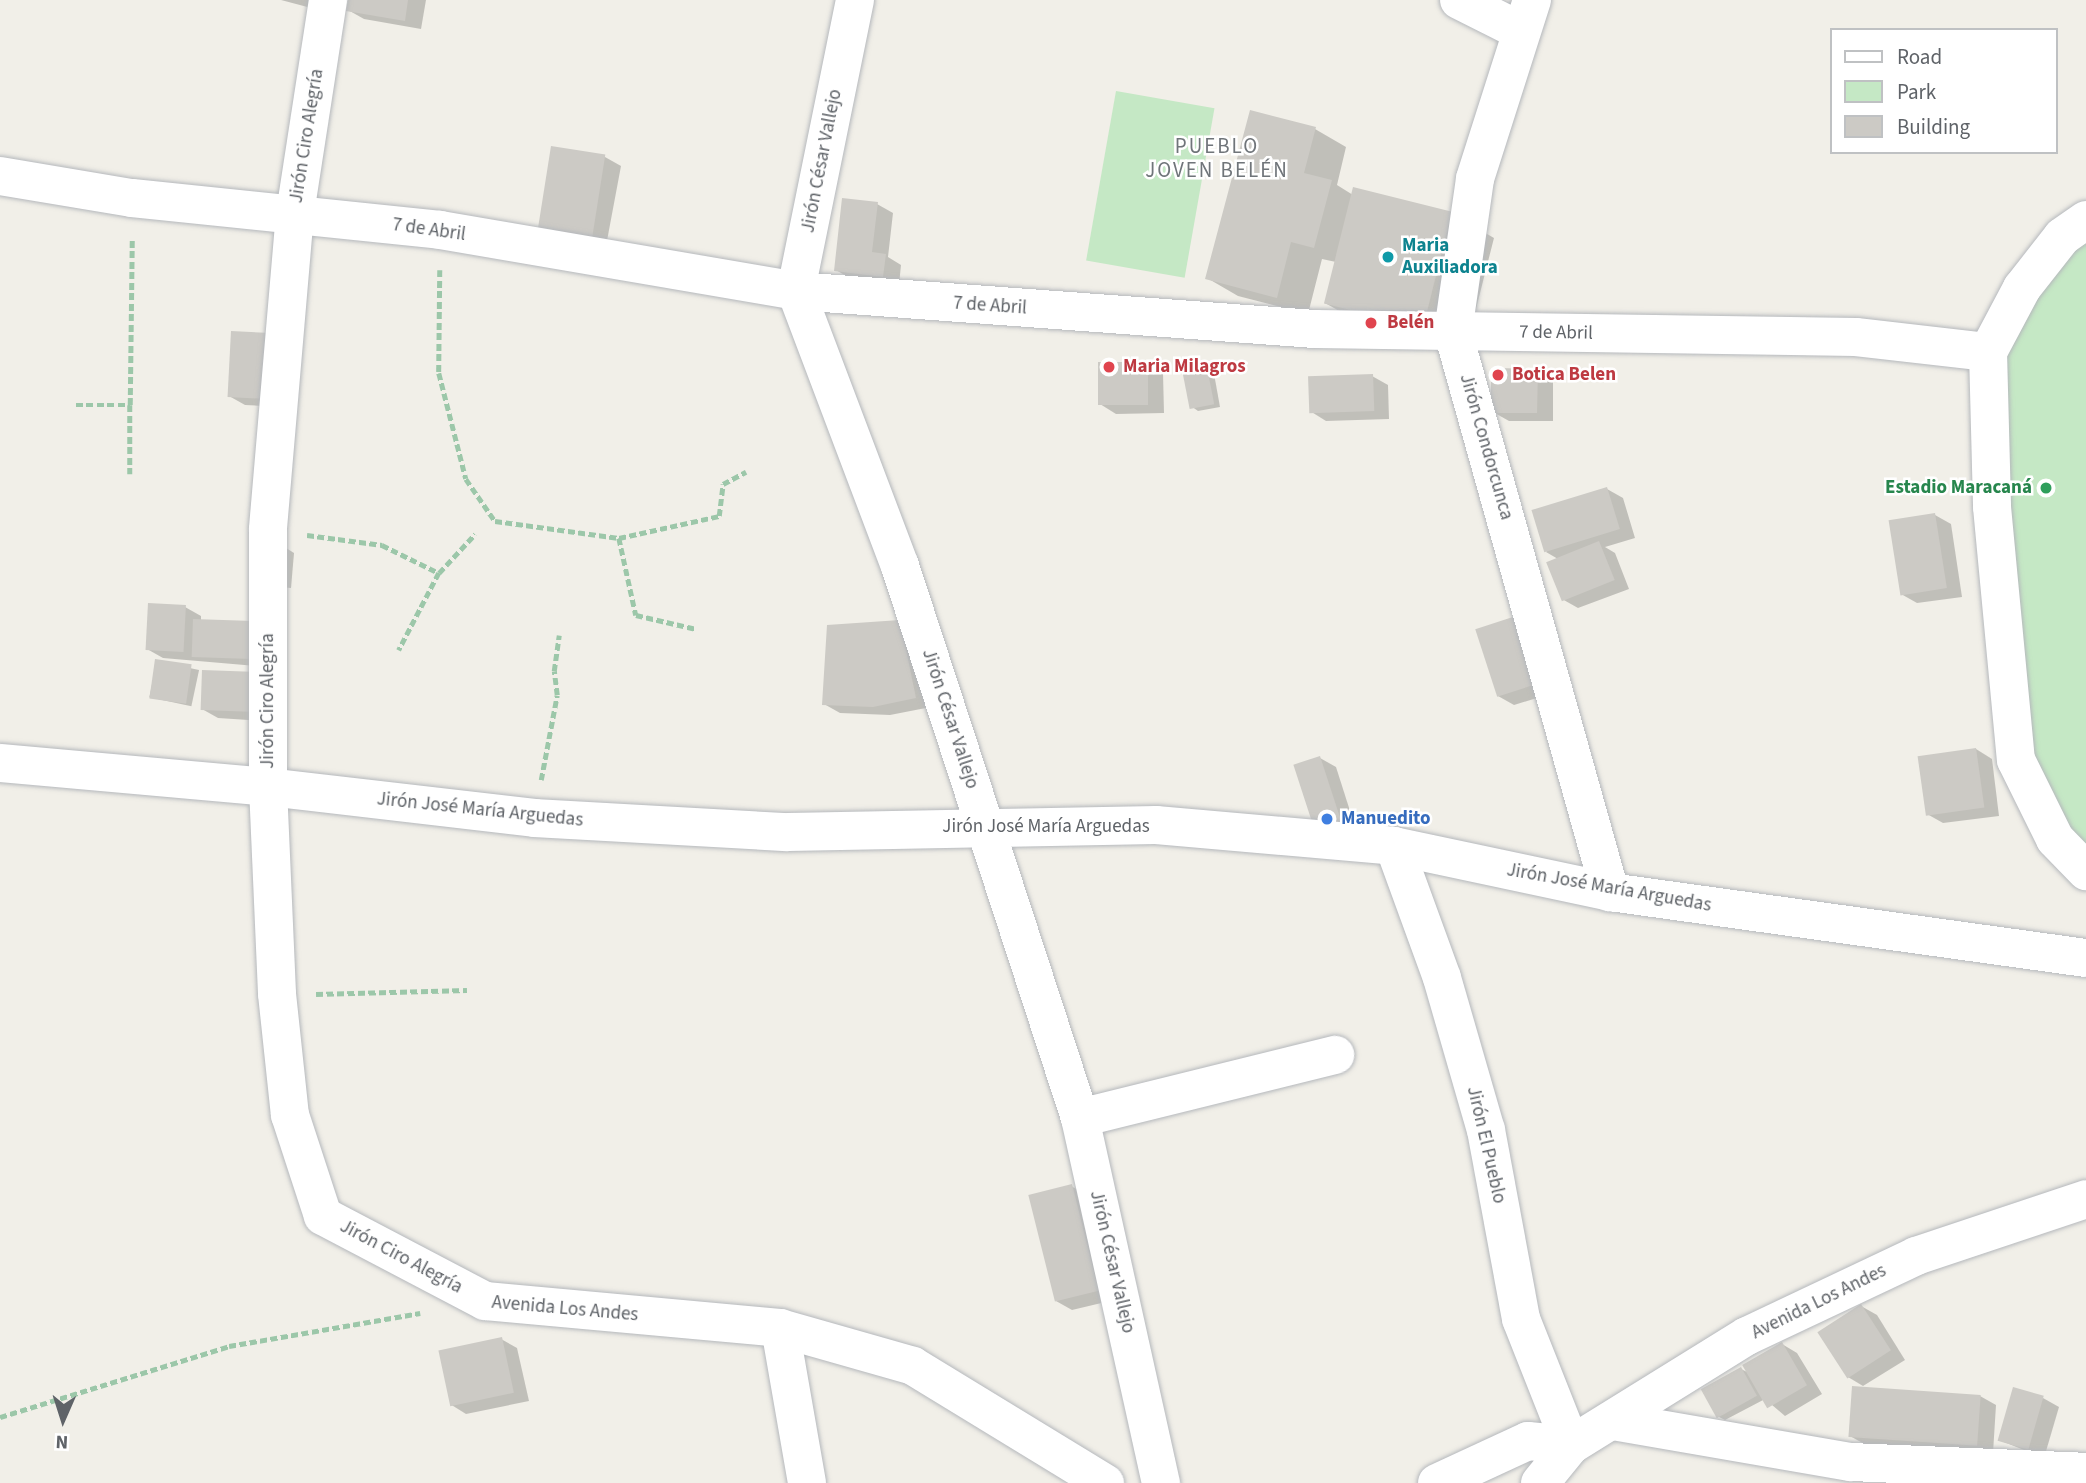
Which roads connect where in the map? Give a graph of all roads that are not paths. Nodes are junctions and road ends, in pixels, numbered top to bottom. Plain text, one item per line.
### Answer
1 (328, 0) edge
2 (855, 0) edge
3 (1459, 0) edge
4 (1527, 15) edge
5 (0, 176) edge
6 (295, 213) junction
7 (2086, 220) edge
8 (796, 291) junction
9 (1453, 332) junction
10 (1988, 352) junction
11 (0, 763) edge
12 (268, 787) junction
13 (986, 826) junction
14 (1394, 846) junction
15 (2086, 871) edge
16 (1610, 892) junction
17 (2086, 958) edge
18 (1335, 1055) dead end
19 (1080, 1118) junction
20 (2086, 1199) edge
21 (485, 1301) joint
22 (780, 1328) junction
23 (1613, 1422) junction
24 (1571, 1445) junction
25 (2086, 1472) edge
26 (1851, 1473) edge
27 (807, 1483) edge
28 (1105, 1483) edge
29 (1161, 1483) edge
30 (1437, 1483) edge
31 (1540, 1483) edge

1 - 6 street, Jirón Ciro Alegría
2 - 8 street, Jirón César Vallejo
3 - 4 street
4 - 9 street, Jirón Condorcunca
5 - 6 street, 7 de Abril
6 - 8 street, 7 de Abril
6 - 12 street, Jirón Ciro Alegría
7 - 10 street
8 - 9 street, 7 de Abril
8 - 13 street, Jirón César Vallejo
9 - 10 street, 7 de Abril
9 - 16 street, Jirón Condorcunca
10 - 15 street
11 - 12 street, Jirón José María Arguedas
12 - 13 street, Jirón José María Arguedas
12 - 21 street, Jirón Ciro Alegría
13 - 14 street, Jirón José María Arguedas
13 - 19 street, Jirón César Vallejo
14 - 16 street, Jirón José María Arguedas
14 - 24 street, Jirón El Pueblo
16 - 17 street, Jirón José María Arguedas
18 - 19 street
19 - 29 street, Jirón César Vallejo
20 - 23 street, Avenida Los Andes
21 - 22 street, Avenida Los Andes
22 - 27 street
22 - 28 street, Avenida Los Andes
23 - 24 street, Avenida Los Andes
23 - 26 street
24 - 30 street
24 - 31 street, Avenida Los Andes
25 - 26 street

